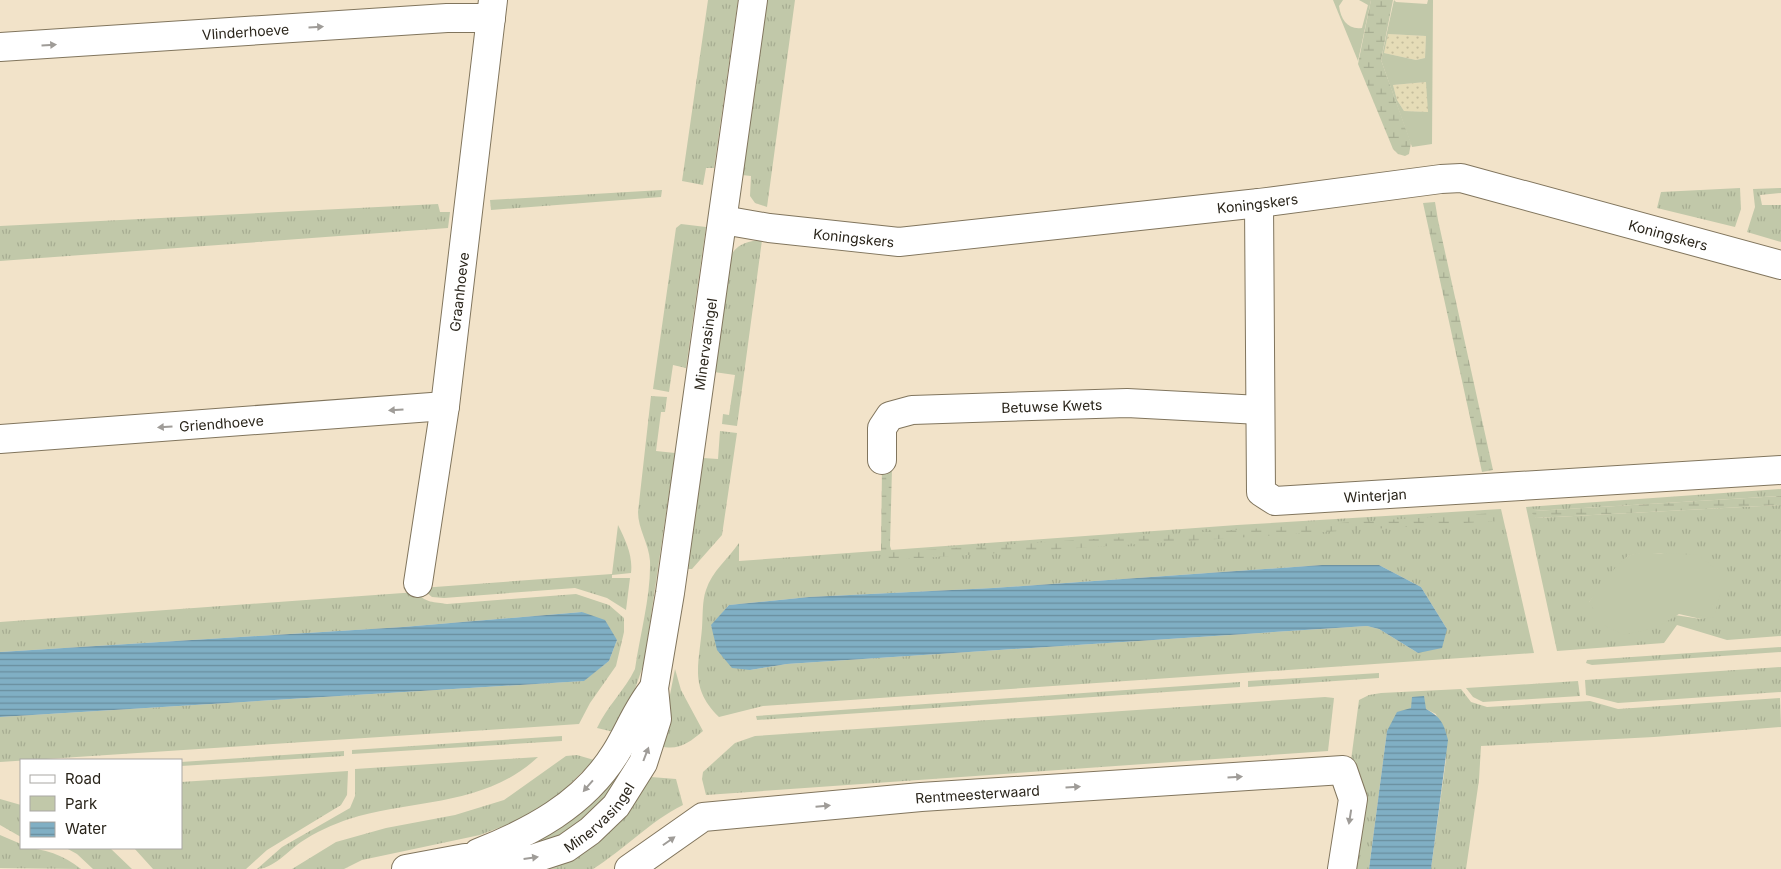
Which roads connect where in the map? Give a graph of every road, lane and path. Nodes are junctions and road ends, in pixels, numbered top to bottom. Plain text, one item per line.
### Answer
1 (753, 0) edge
2 (492, 9) edge
3 (0, 47) edge
4 (1259, 203) junction
5 (723, 220) junction
6 (1781, 265) edge
7 (445, 406) junction
8 (1260, 410) junction
9 (0, 439) edge
10 (882, 460) dead end
11 (1781, 470) edge
12 (418, 583) dead end
13 (406, 869) edge
14 (629, 869) edge
15 (1342, 869) edge

1 - 5 street, Minervasingel
3 -> 2 street, Vlinderhoeve
2 - 7 street, Graanhoeve
4 - 5 street, Koningskers
4 - 6 street, Koningskers
4 - 8 street, Winterjan
5 - 13 street, Minervasingel
7 -> 9 street, Griendhoeve
7 - 12 street, Graanhoeve
8 - 10 street, Betuwse Kwets
8 - 11 street, Winterjan
14 -> 15 street, Rentmeesterwaard

